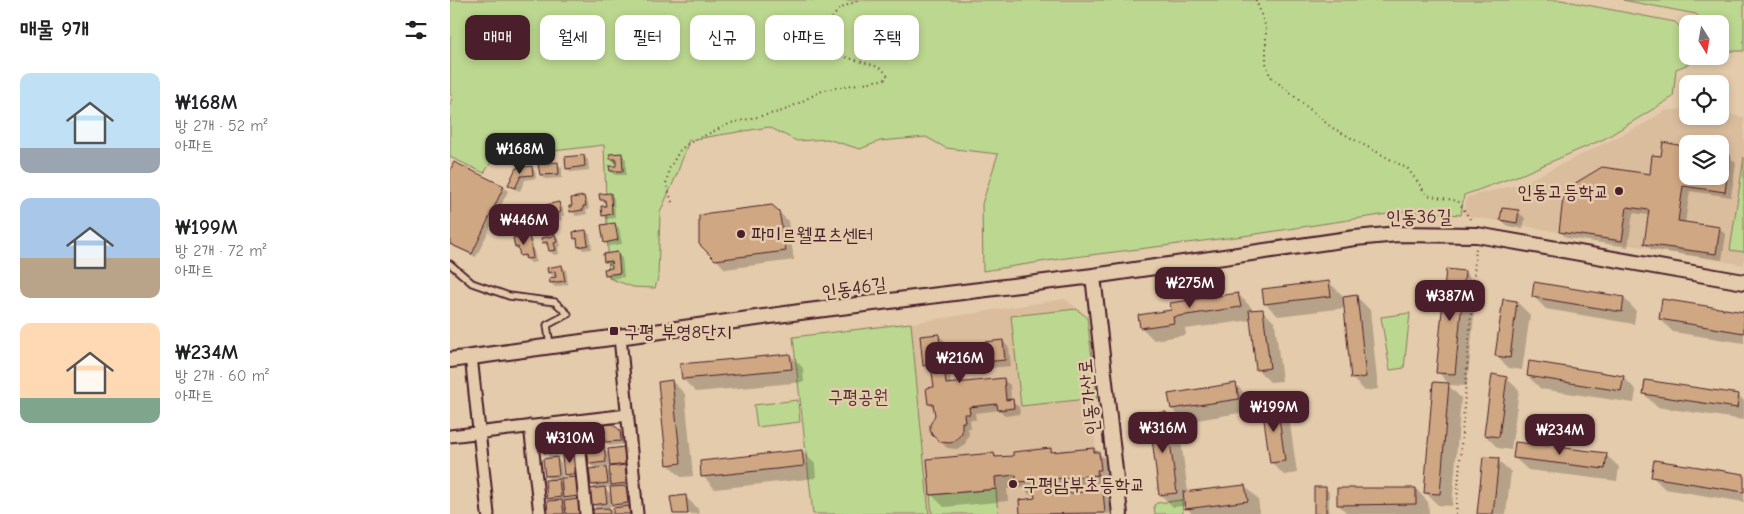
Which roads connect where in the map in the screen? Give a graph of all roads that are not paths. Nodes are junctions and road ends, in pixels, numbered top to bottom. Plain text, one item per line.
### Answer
1 (450, 264) edge
2 (1093, 276) junction
3 (1744, 282) edge
4 (620, 337) junction
5 (550, 346) junction
6 (471, 356) junction
7 (450, 360) edge
8 (628, 415) junction
9 (577, 421) junction
10 (530, 426) junction
11 (479, 432) junction
12 (450, 436) edge
13 (488, 514) edge
14 (540, 514) edge
15 (586, 514) edge
16 (638, 514) edge
17 (1120, 514) edge

1 - 5 lane
2 - 3 street, 인동36길
2 - 4 street, 인동46길
2 - 17 street, 인동가산로
4 - 5 street, 인동46길
4 - 8 street
5 - 6 street, 인동46길
6 - 7 street, 인동46길
6 - 11 street
8 - 9 street
8 - 16 street
9 - 10 street
9 - 15 street
10 - 11 street
10 - 14 street
11 - 12 street
11 - 13 street

